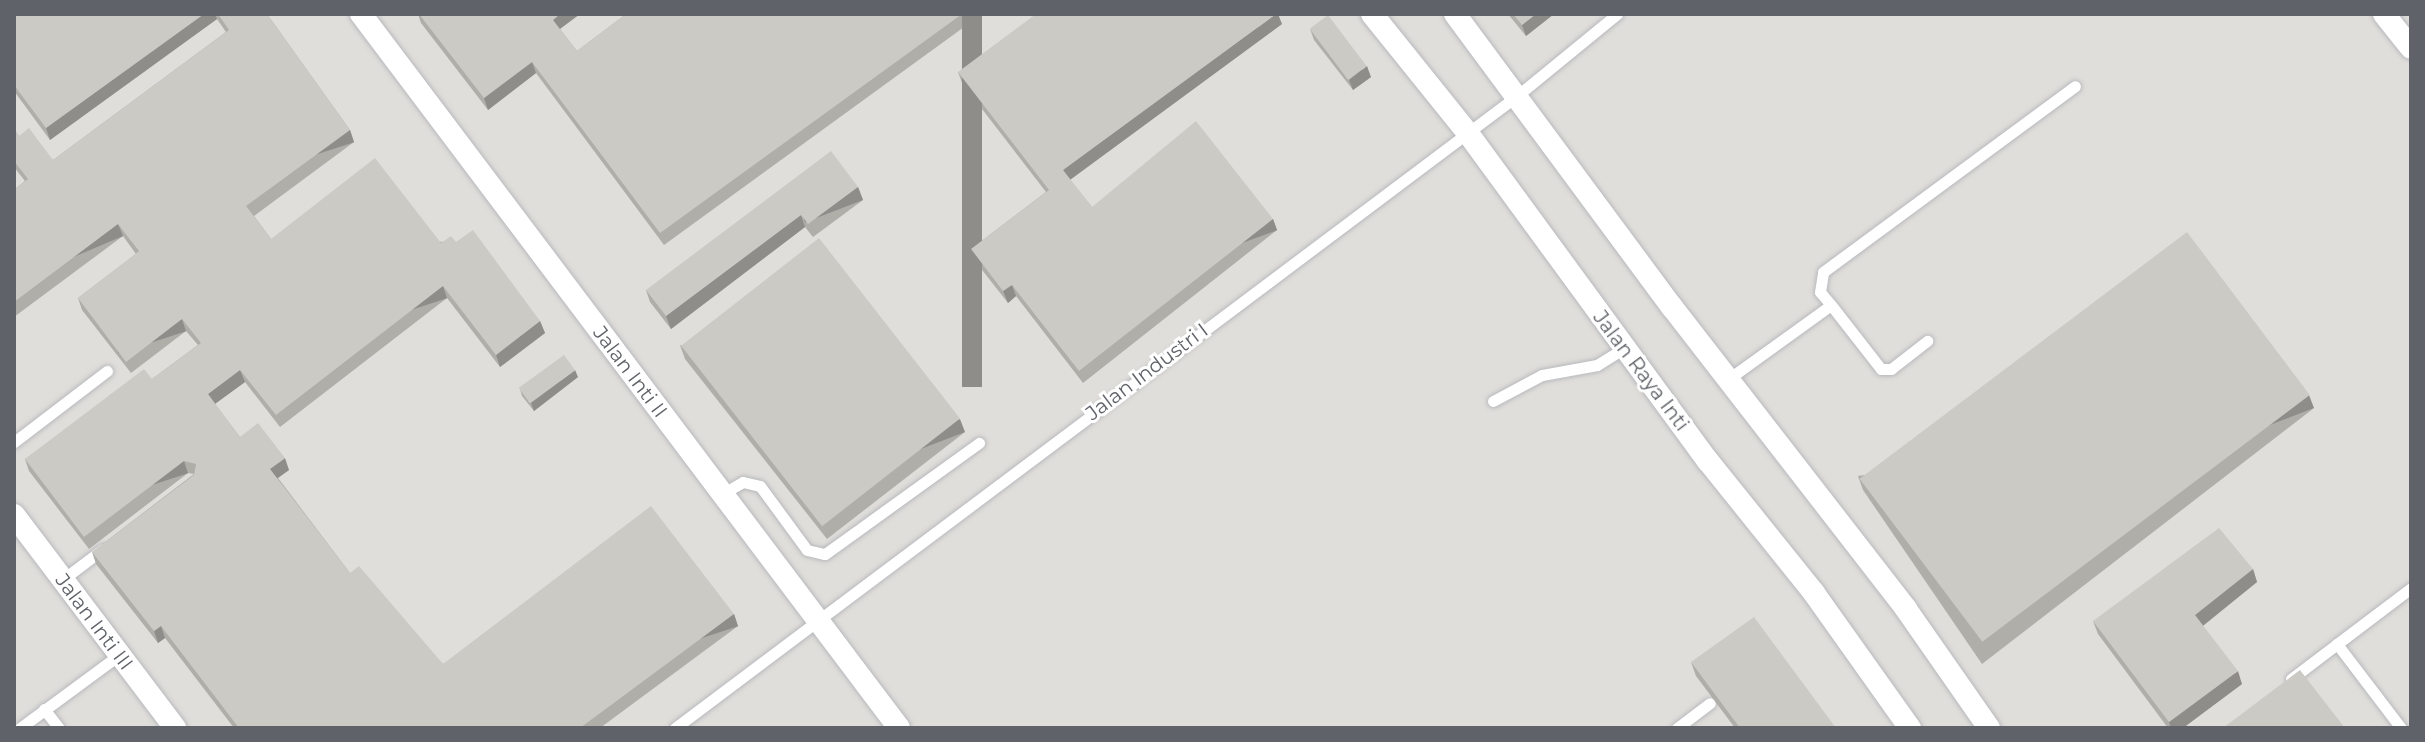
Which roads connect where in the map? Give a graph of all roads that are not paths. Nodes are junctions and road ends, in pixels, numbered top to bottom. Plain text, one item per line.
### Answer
1 (361, 14) edge
2 (1372, 14) edge
3 (1455, 14) edge
4 (1617, 14) edge
5 (2384, 14) edge
6 (2411, 48) edge
7 (2075, 86) dead end
8 (1518, 95) junction
9 (1467, 132) junction
10 (1831, 305) junction
11 (1927, 341) dead end
12 (1624, 348) junction
13 (107, 371) dead end
14 (1727, 380) junction
15 (1493, 401) dead end
16 (14, 442) edge
17 (979, 443) dead end
18 (722, 494) junction
19 (14, 515) edge
20 (110, 544) edge
21 (62, 580) junction
22 (2411, 588) edge
23 (817, 618) junction
24 (2337, 644) junction
25 (119, 655) junction
26 (2277, 690) edge
27 (1710, 703) edge
28 (44, 709) junction
29 (20, 728) edge
30 (59, 728) edge
31 (175, 728) edge
32 (675, 728) edge
33 (899, 728) edge
34 (1677, 728) edge
35 (1910, 728) edge
36 (1989, 728) edge
37 (2401, 728) edge

1 - 18 street, Jalan Inti II
2 - 9 street, Jalan Raya Inti
3 - 8 street
4 - 8 lane, Jalan Industri I
5 - 6 street
7 - 10 lane
8 - 9 lane, Jalan Industri I
8 - 14 street
9 - 12 street, Jalan Raya Inti
9 - 23 lane, Jalan Industri I
10 - 11 lane
10 - 14 lane
12 - 15 lane
12 - 35 street, Jalan Raya Inti
13 - 16 lane
14 - 36 street
17 - 18 lane
18 - 23 street, Jalan Inti II
19 - 21 street, Jalan Inti III
20 - 21 lane
21 - 25 street, Jalan Inti III
22 - 24 lane
23 - 32 lane, Jalan Industri I
23 - 33 street, Jalan Inti II
24 - 26 lane
24 - 37 lane
25 - 28 lane
25 - 31 street, Jalan Inti III
27 - 34 lane
28 - 29 lane
28 - 30 lane

